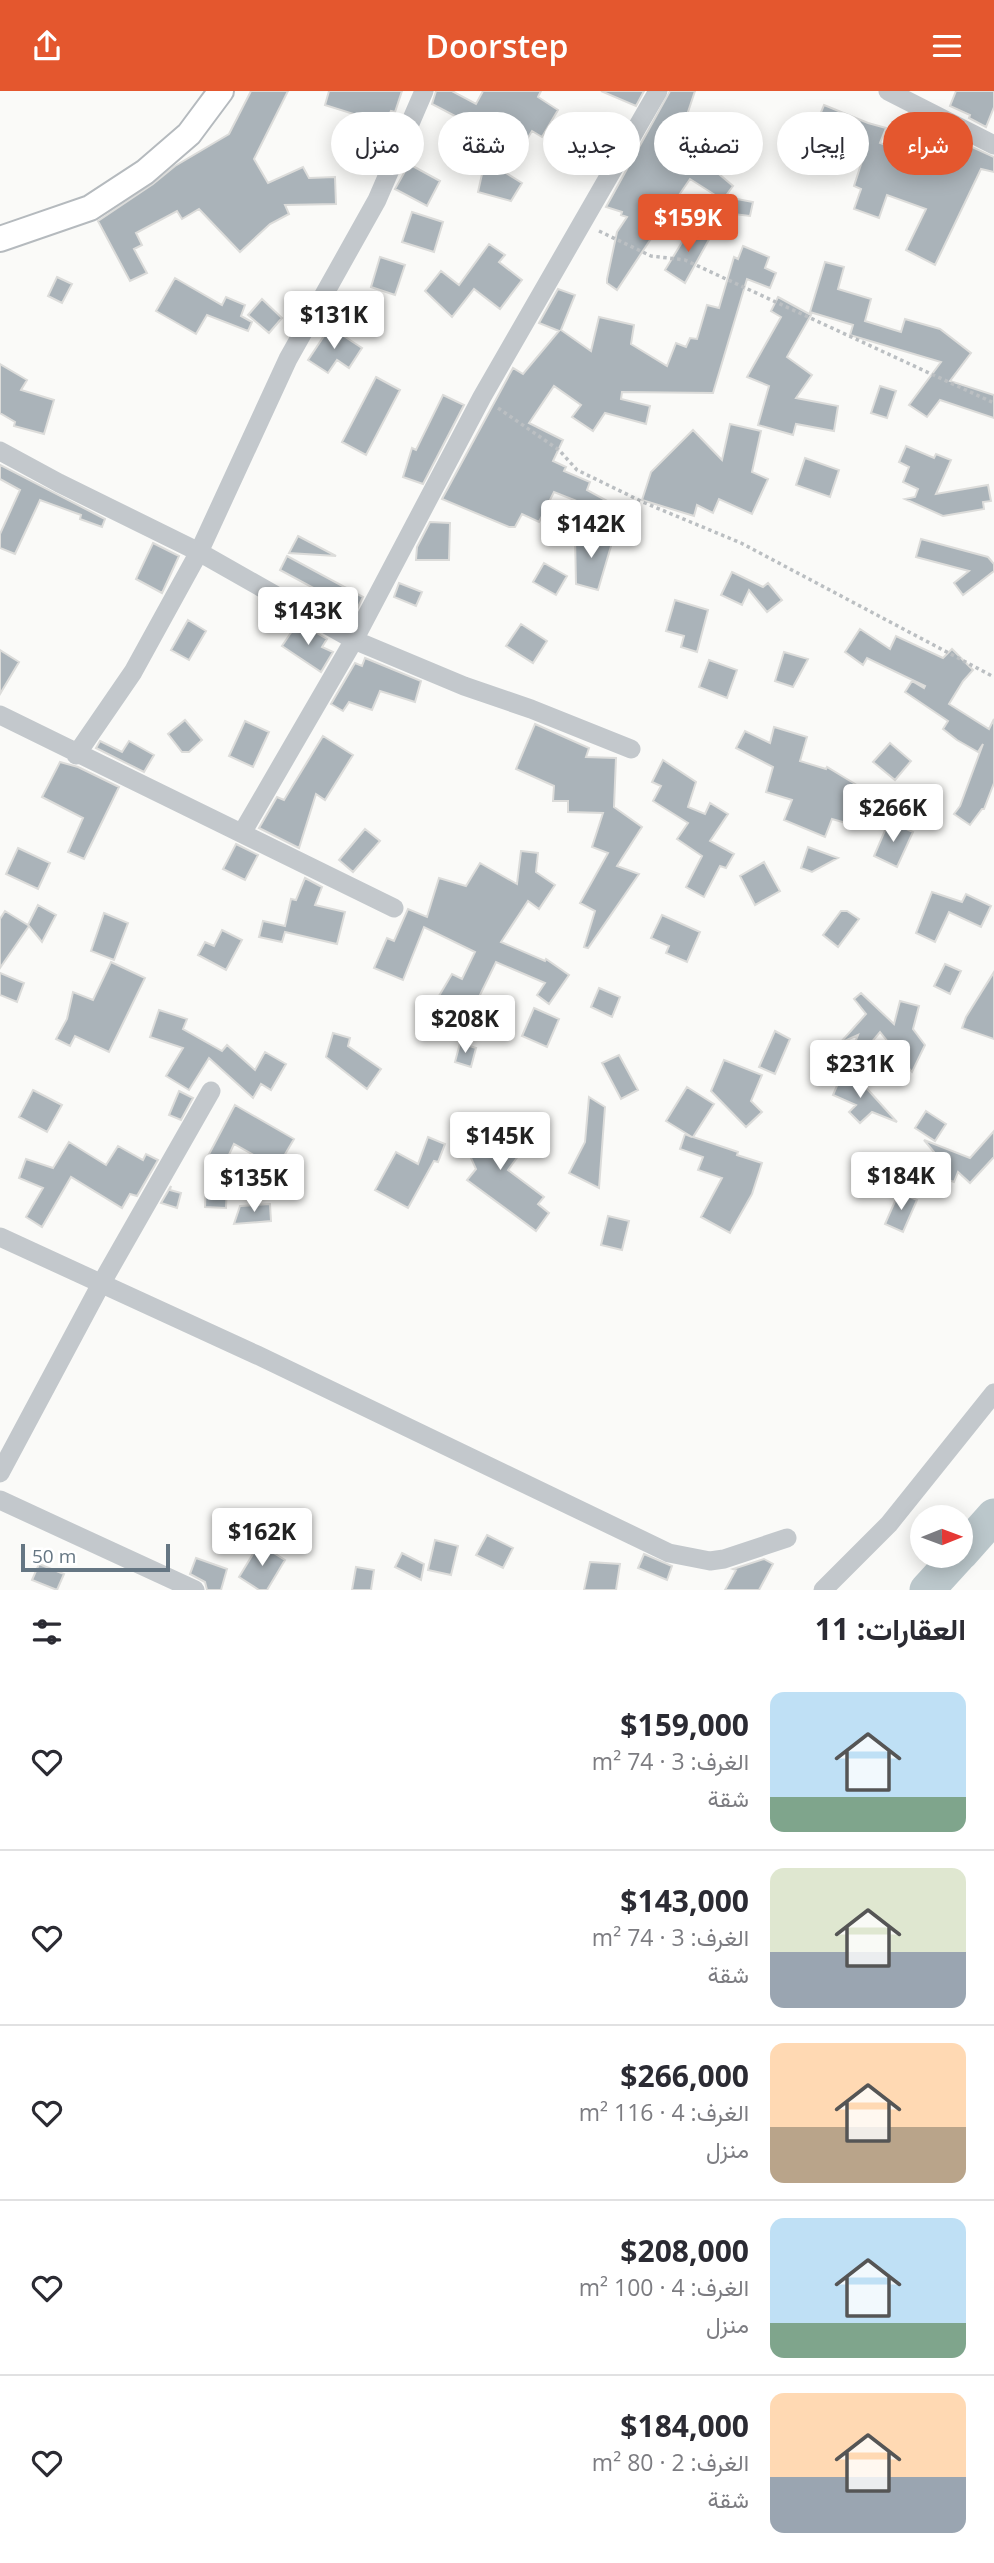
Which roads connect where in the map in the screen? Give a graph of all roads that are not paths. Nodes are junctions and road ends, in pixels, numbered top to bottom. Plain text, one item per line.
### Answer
1 (221, 91) edge
2 (424, 91) edge
3 (658, 91) edge
4 (888, 91) edge
5 (994, 145) edge
6 (0, 239) edge
7 (0, 451) edge
8 (199, 552) junction
9 (354, 640) junction
10 (0, 715) edge
11 (631, 749) dead end
12 (76, 755) junction
13 (242, 833) junction
14 (394, 908) dead end
15 (211, 1091) dead end
16 (0, 1237) edge
17 (101, 1284) junction
18 (994, 1393) edge
19 (0, 1473) edge
20 (0, 1500) edge
21 (787, 1538) dead end
22 (195, 1590) edge
23 (823, 1590) edge

1 - 6 main road
2 - 8 street
3 - 9 street
4 - 5 street
7 - 8 street
8 - 9 street
8 - 12 street
9 - 11 street
9 - 13 street
10 - 12 street
12 - 13 street
13 - 14 street
15 - 17 street
16 - 17 street
17 - 19 street
17 - 21 street
18 - 23 street
20 - 22 street

